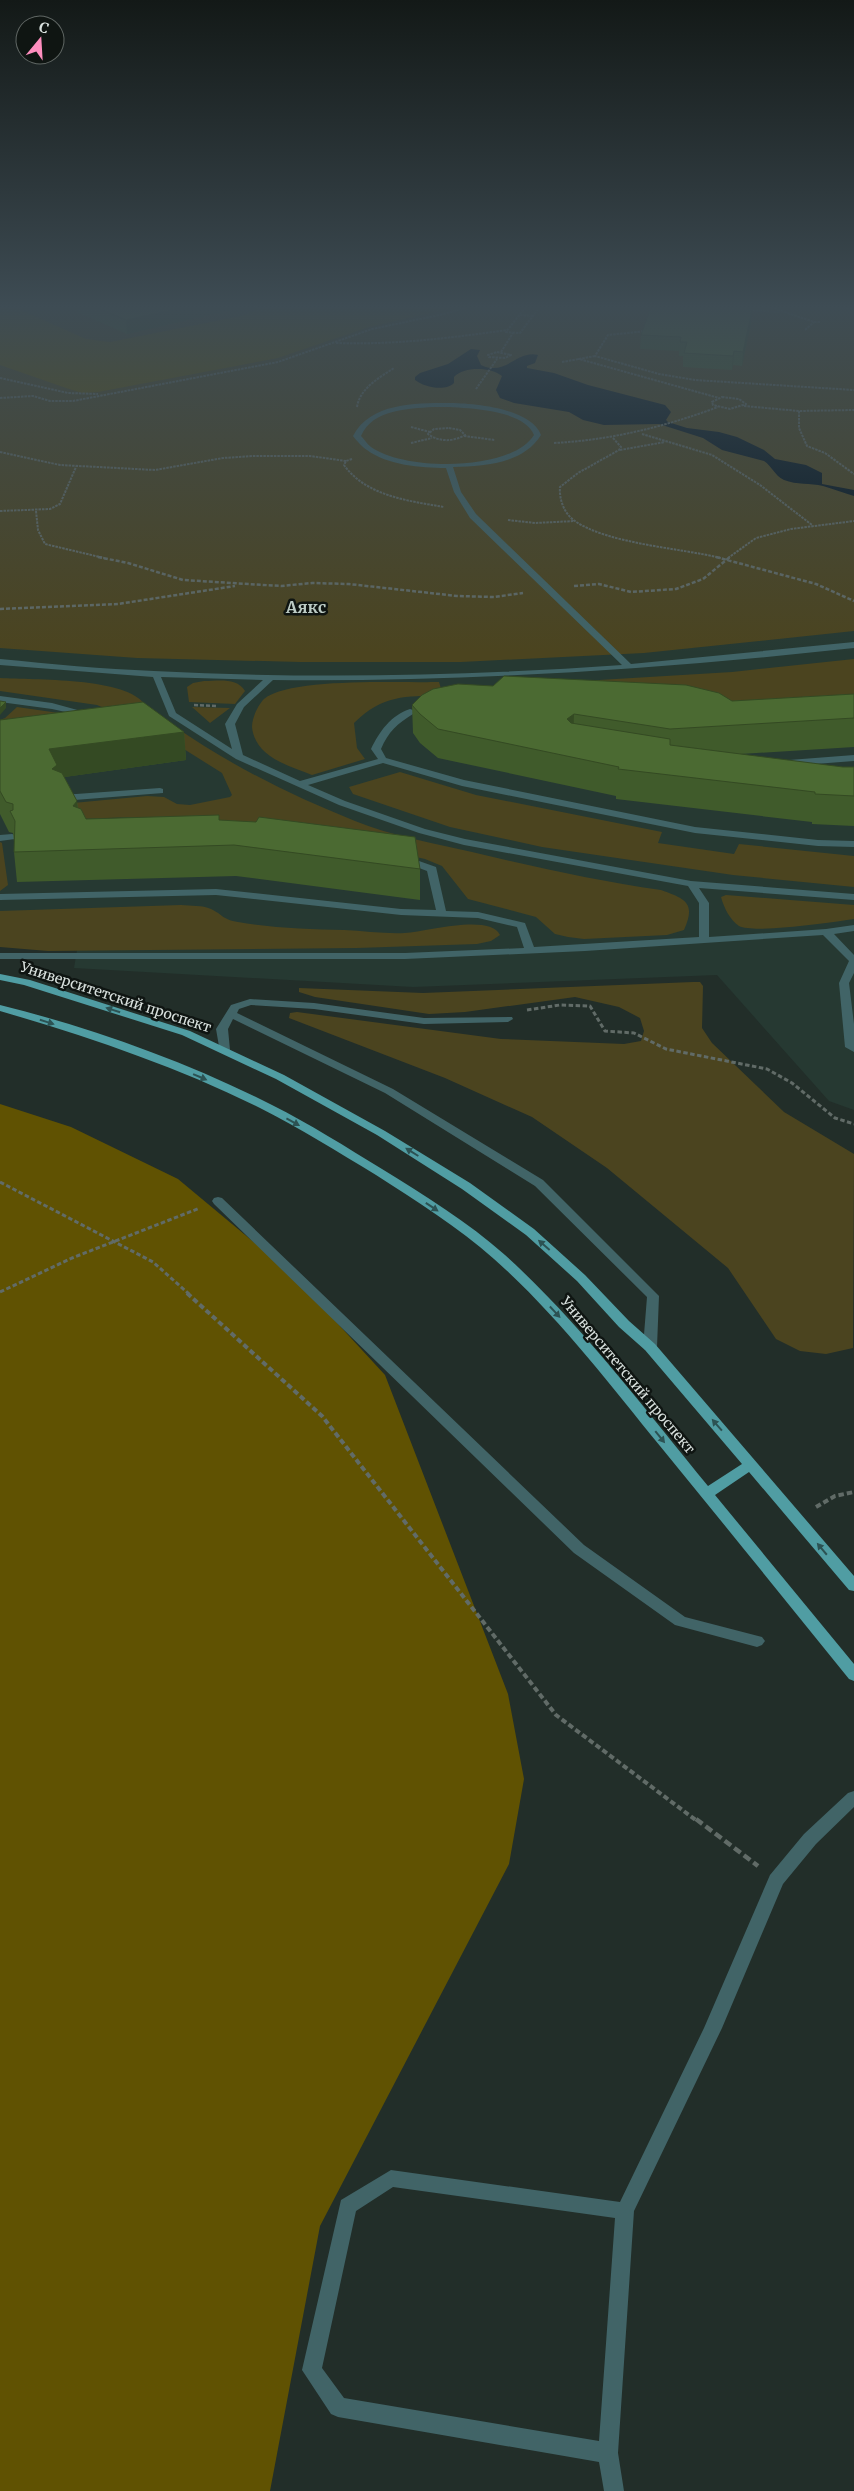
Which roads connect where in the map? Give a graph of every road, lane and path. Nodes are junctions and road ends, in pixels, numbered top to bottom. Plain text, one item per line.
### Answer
1 (370, 420) edge
2 (523, 420) edge
3 (685, 420) edge
4 (799, 420) edge
5 (437, 428) joint
6 (641, 433) junction
7 (613, 438) junction
8 (667, 442) junction
9 (532, 444) junction
10 (619, 450) junction
11 (1, 452) edge
12 (374, 452) junction
13 (346, 461) junction
14 (449, 465) junction
15 (76, 467) junction
16 (854, 474) edge
17 (0, 511) edge
18 (36, 511) junction
19 (470, 513) junction
20 (575, 520) junction
21 (854, 521) edge
22 (812, 525) junction
23 (725, 560) junction
24 (240, 584) junction
25 (549, 590) junction
26 (854, 601) edge
27 (0, 609) edge
28 (854, 645) edge
29 (0, 662) edge
30 (629, 667) junction
31 (156, 674) junction
32 (271, 677) junction
33 (0, 698) edge
34 (166, 704) junction
35 (240, 706) junction
36 (410, 712) dead end
37 (94, 716) edge
38 (240, 757) junction
39 (854, 758) edge
40 (383, 760) junction
41 (774, 765) edge
42 (300, 784) junction
43 (160, 791) dead end
44 (62, 798) edge
45 (12, 837) edge
46 (0, 838) edge
47 (854, 844) edge
48 (392, 856) edge
49 (691, 884) junction
50 (0, 897) edge
51 (854, 897) edge
52 (442, 914) junction
53 (854, 928) edge
54 (826, 932) junction
55 (704, 940) junction
56 (530, 950) junction
57 (0, 956) edge
58 (854, 961) edge
59 (0, 977) edge
60 (0, 1008) edge
61 (231, 1014) junction
62 (508, 1019) joint
63 (854, 1049) edge
64 (224, 1050) junction
65 (854, 1124) edge
66 (0, 1182) edge
67 (218, 1201) joint
68 (116, 1242) junction
69 (0, 1292) edge
70 (650, 1348) junction
71 (751, 1464) junction
72 (854, 1492) edge
73 (706, 1494) junction
74 (796, 1518) junction
75 (854, 1586) edge
76 (758, 1641) dead end
77 (854, 1675) edge
78 (854, 1797) edge
79 (776, 1880) junction
80 (625, 2211) junction
81 (608, 2453) junction
82 (614, 2491) edge

1 - 12 street
2 - 9 street
3 - 6 path
4 - 16 path
5 - 5 path
6 - 7 path
6 - 8 path
7 - 9 path
7 - 10 path
8 - 10 path
8 - 22 path
9 - 14 street
10 - 20 path
11 - 15 path
12 - 13 path
12 - 14 street
13 - 15 path
13 - 19 path
14 - 19 street
15 - 18 path
17 - 18 path
18 - 24 path
19 - 20 path
19 - 25 street
20 - 23 path
21 - 22 path
22 - 23 path
23 - 25 path
23 - 26 path
24 - 25 path
24 - 27 path
25 - 30 street
28 - 30 street
29 - 31 street
30 - 32 street
31 - 32 street
31 - 34 street
32 - 35 street
33 - 37 street
34 - 35 path
34 - 38 street
35 - 38 street
36 - 40 street
38 - 42 street
39 - 41 street
40 - 42 street
40 - 47 street
42 - 49 street
43 - 44 street
45 - 46 street
48 - 52 street
49 - 51 street
49 - 55 street
50 - 52 street
52 - 56 street
53 - 54 street
54 - 55 street
54 - 58 street
55 - 56 street
56 - 57 street
58 - 63 street
64 -> 59 main road, Университетский проспект
60 -> 73 main road, Университетский проспект
61 - 62 street
61 - 64 street
61 - 70 street
62 - 65 path
70 -> 64 main road, Университетский проспект
66 - 68 path
67 - 68 path
67 - 76 street
68 - 69 path
68 - 79 path
71 -> 70 main road, Университетский проспект
71 - 73 main road
71 - 74 main road, Университетский проспект
72 - 74 path
73 - 77 main road, Университетский проспект
75 -> 74 main road, Университетский проспект
78 - 79 street
79 - 80 street
80 - 81 street
80 - 81 street
81 - 82 street

